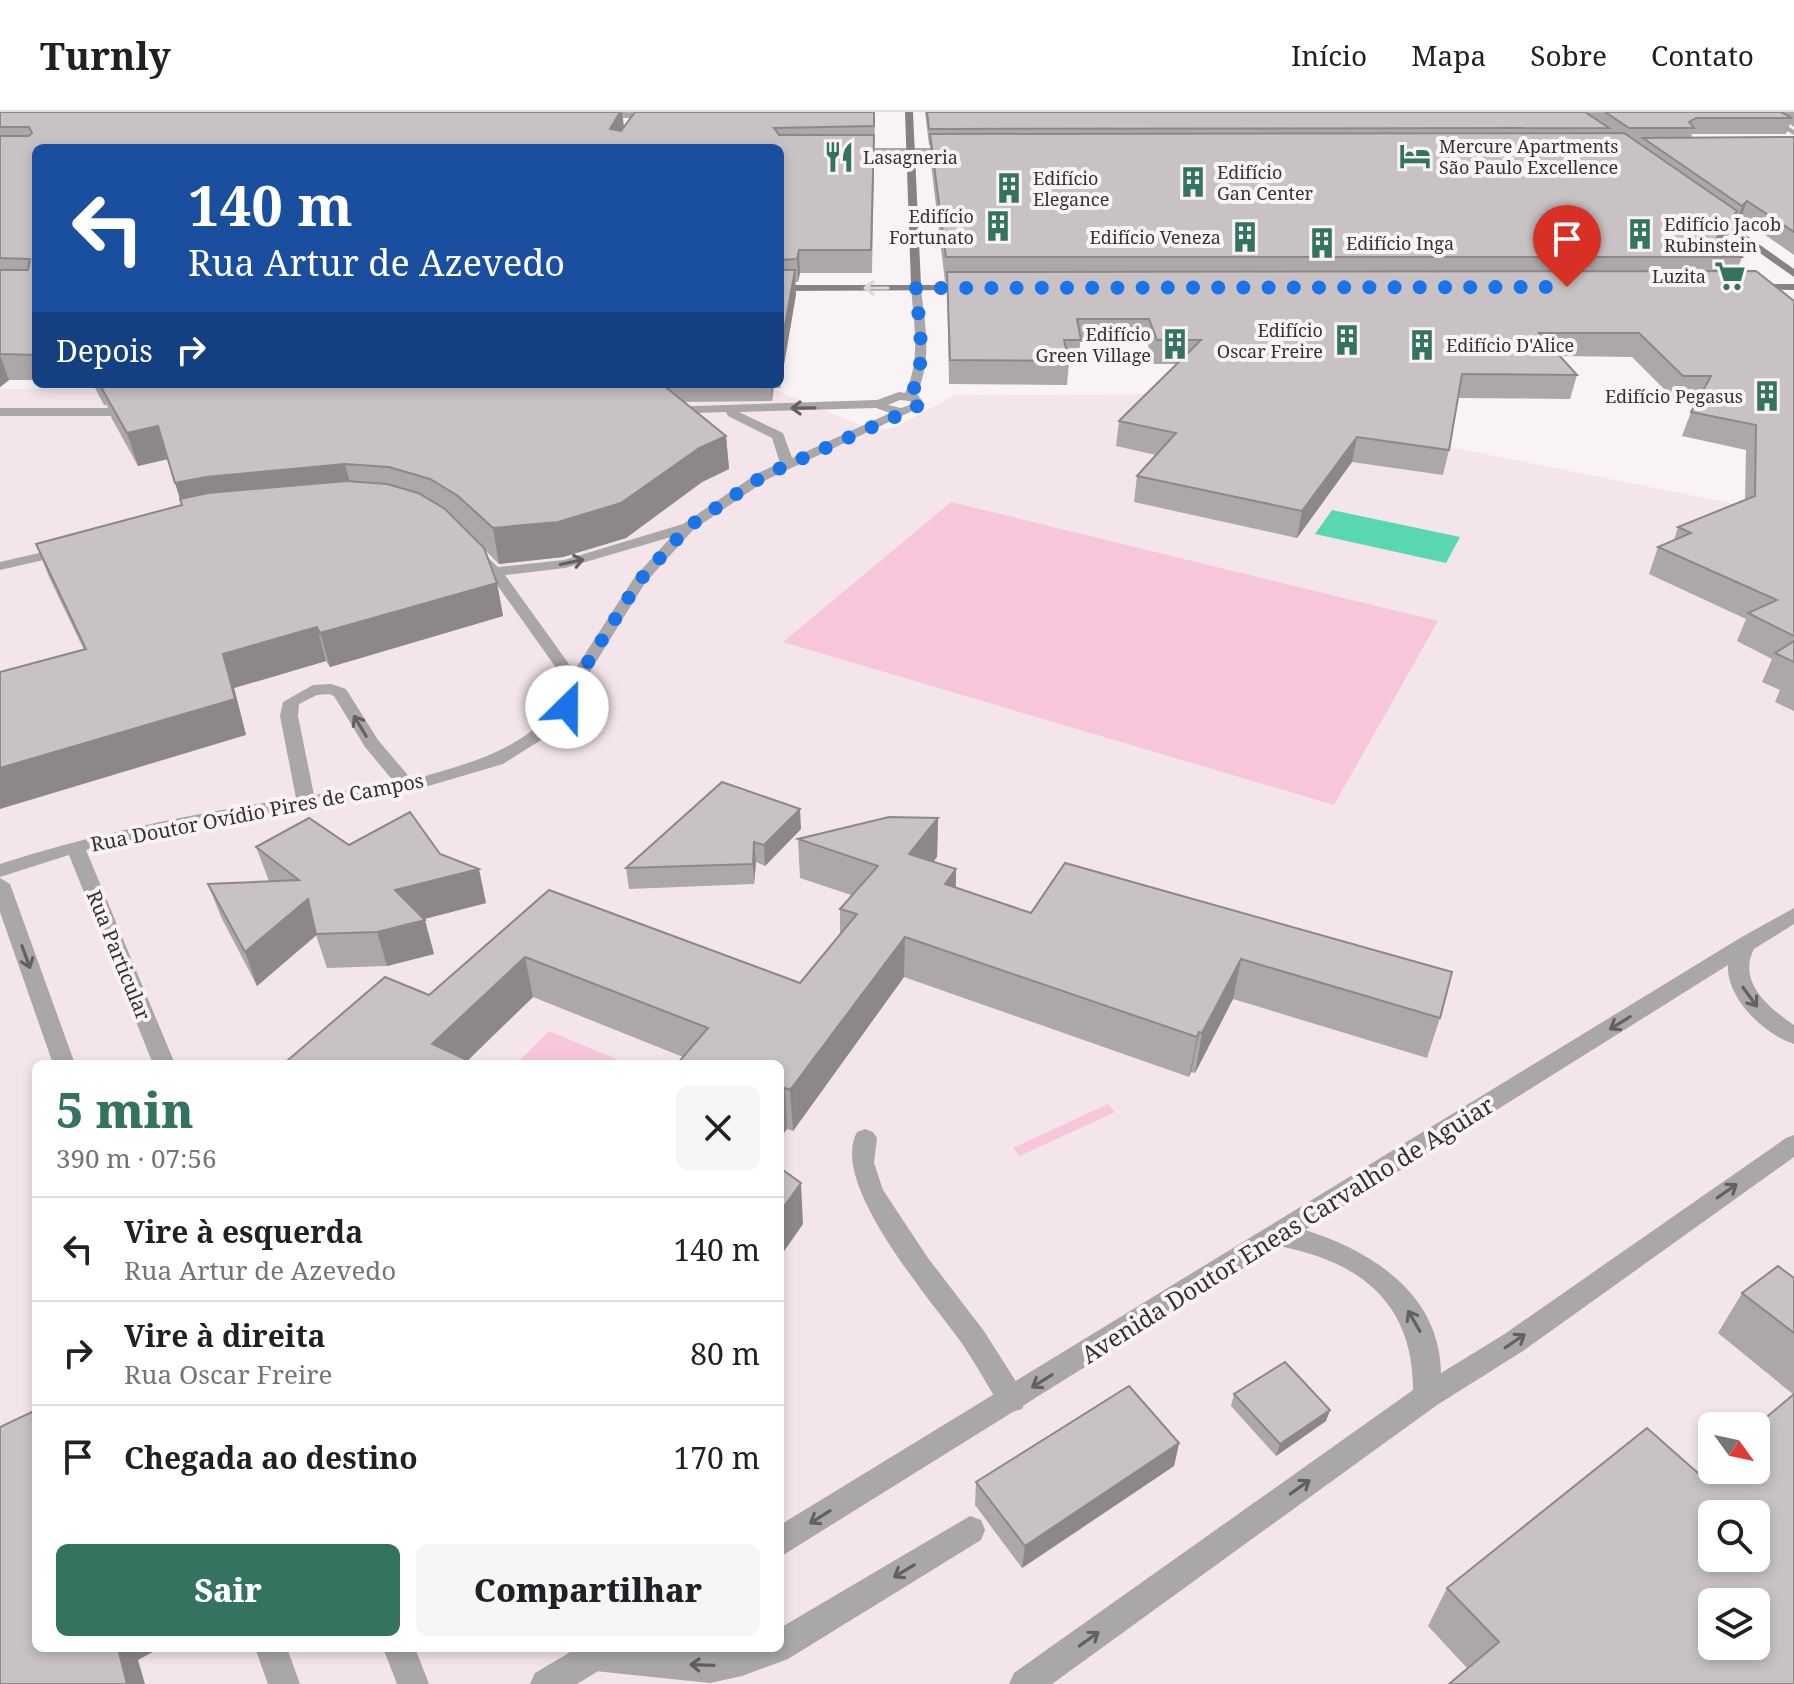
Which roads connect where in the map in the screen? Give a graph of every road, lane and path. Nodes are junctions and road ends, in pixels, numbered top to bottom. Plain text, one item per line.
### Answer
1 (909, 112) edge
2 (1758, 112) edge
3 (1794, 136) edge
4 (1780, 139) edge
5 (843, 150) edge
6 (910, 150) junction
7 (962, 150) edge
8 (1700, 207) edge
9 (1794, 274) edge
10 (1736, 287) edge
11 (1794, 287) edge
12 (784, 288) edge
13 (916, 288) junction
14 (982, 288) edge
15 (909, 397) junction
16 (881, 404) junction
17 (646, 410) edge
18 (725, 410) junction
19 (0, 412) edge
20 (158, 412) edge
21 (902, 412) junction
22 (787, 464) junction
23 (688, 527) junction
24 (458, 536) edge
25 (74, 549) edge
26 (0, 566) edge
27 (495, 572) junction
28 (575, 683) junction
29 (408, 787) junction
30 (306, 803) junction
31 (75, 846) junction
32 (0, 871) edge
33 (0, 884) edge
34 (1794, 915) edge
35 (1747, 943) junction
36 (1794, 1036) edge
37 (63, 1060) edge
38 (162, 1060) edge
39 (865, 1138) dead end
40 (1794, 1144) edge
41 (1274, 1235) junction
42 (1427, 1396) junction
43 (1012, 1400) junction
44 (970, 1530) dead end
45 (784, 1540) edge
46 (784, 1643) edge
47 (272, 1652) edge
48 (401, 1652) edge
49 (601, 1652) edge
50 (764, 1652) edge
51 (284, 1684) edge
52 (413, 1684) edge
53 (546, 1684) edge
54 (1025, 1684) edge

1 - 6 street
2 - 3 street
3 - 4 street
5 - 6 street
6 - 7 street
6 - 13 street
8 - 9 street
10 - 11 street
13 -> 12 street
13 - 14 street
13 - 15 street
15 - 16 street
15 - 21 street
16 -> 18 street
16 - 21 street
17 - 18 street
18 - 22 street
19 - 20 street
21 - 22 street, Rua Doutor Ovídio Pires de Campos
22 - 23 street, Rua Doutor Ovídio Pires de Campos
27 -> 23 street, Rua Doutor Ovídio Pires de Campos
23 - 28 street, Rua Doutor Ovídio Pires de Campos
24 - 27 street
25 - 26 street
27 - 28 street
28 - 29 street, Rua Doutor Ovídio Pires de Campos
29 - 30 street, Rua Doutor Ovídio Pires de Campos
29 -> 30 street
30 - 31 street, Rua Doutor Ovídio Pires de Campos
31 - 32 street, Rua Doutor Ovídio Pires de Campos
31 - 38 street, Rua Particular
33 -> 37 street
34 - 35 street, Avenida Doutor Eneas Carvalho de Aguiar
35 -> 36 street
35 -> 41 street, Avenida Doutor Eneas Carvalho de Aguiar
39 - 43 street
42 -> 40 street
42 -> 41 street
41 -> 43 street, Avenida Doutor Eneas Carvalho de Aguiar
54 -> 42 street
43 -> 45 street, Avenida Doutor Eneas Carvalho de Aguiar
44 -> 46 street
47 - 51 street
48 - 52 street
50 -> 49 street
49 - 53 street

